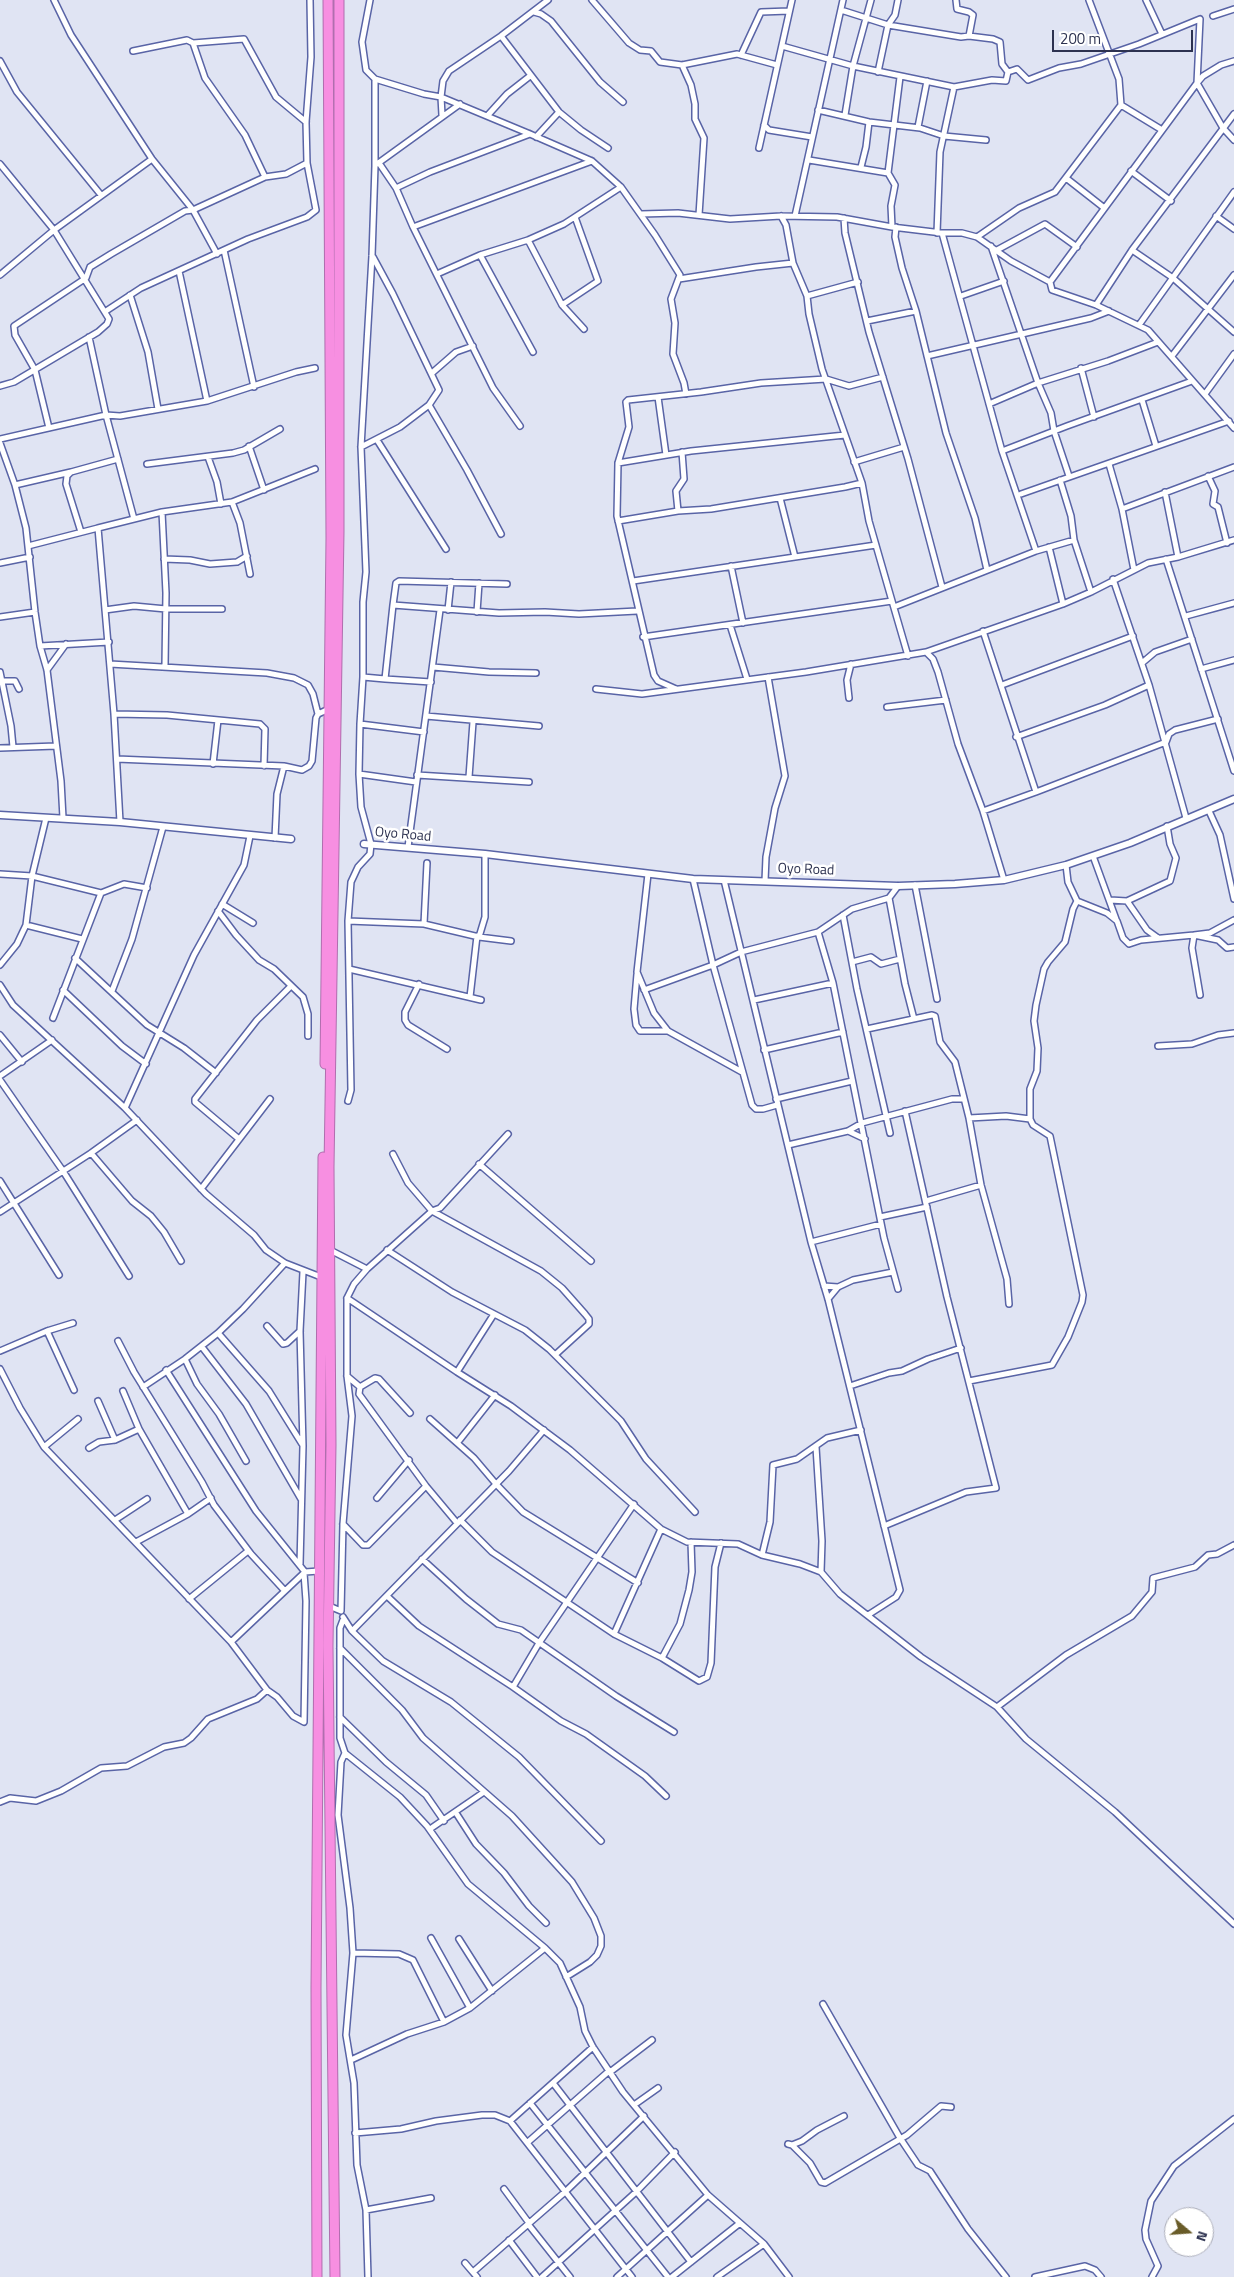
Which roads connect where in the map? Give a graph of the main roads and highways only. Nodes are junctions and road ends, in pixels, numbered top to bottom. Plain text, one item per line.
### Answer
1 (328, 0) edge
2 (339, 0) edge
3 (326, 1167) junction
4 (317, 2277) edge
5 (335, 2277) edge

1 - 3 highway
2 - 3 highway
3 - 4 highway
3 - 5 highway

